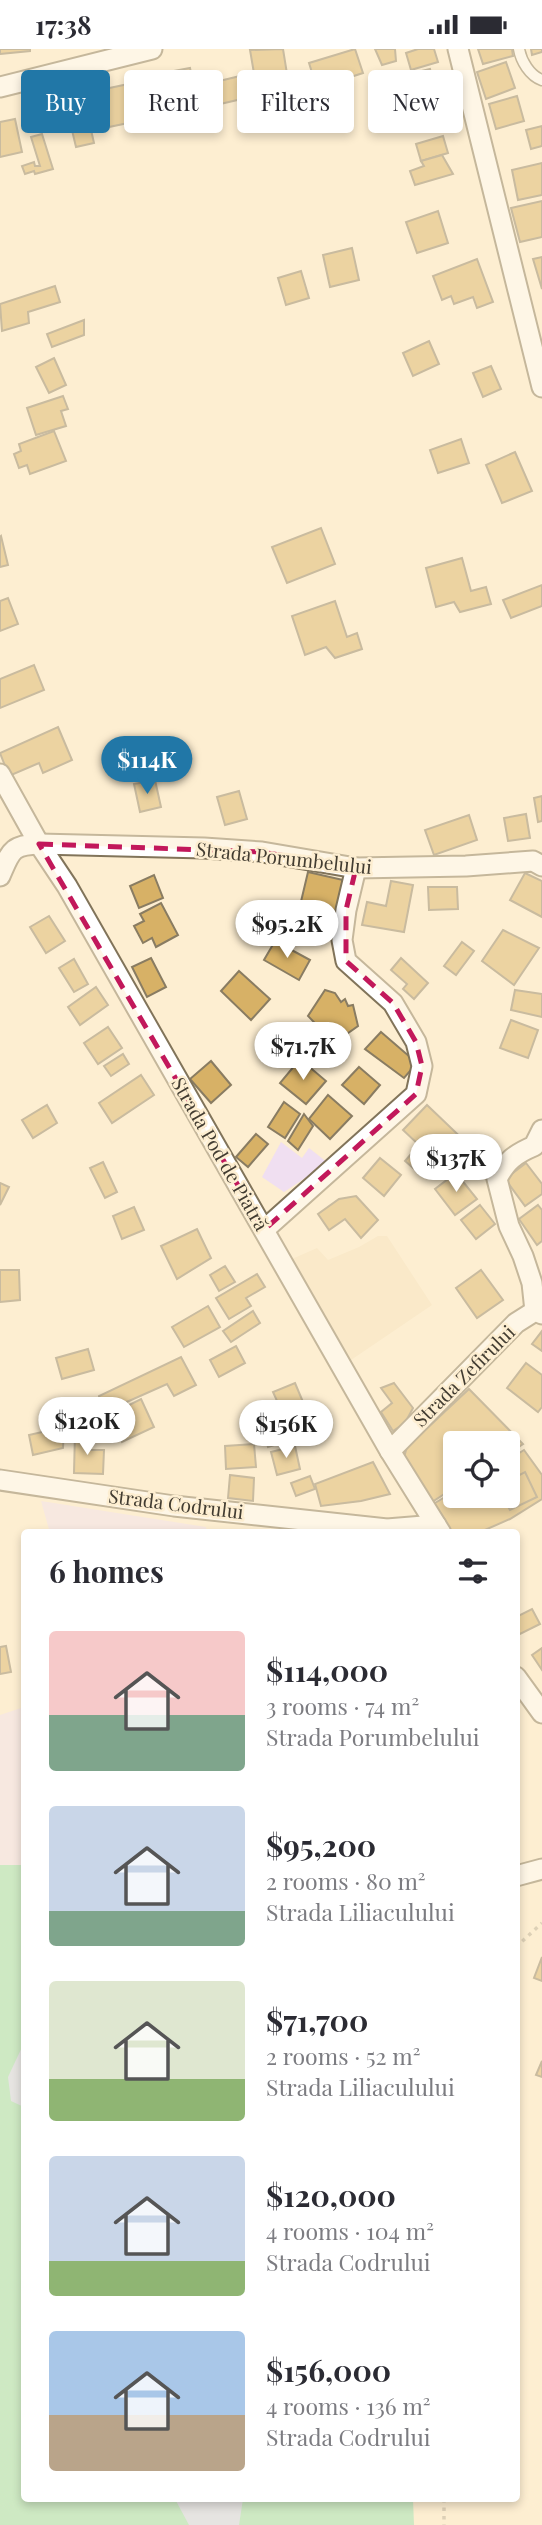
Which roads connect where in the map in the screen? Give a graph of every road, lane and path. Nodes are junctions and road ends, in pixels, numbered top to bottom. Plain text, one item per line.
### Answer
1 (152, 49) edge
2 (458, 49) edge
3 (519, 49) edge
4 (542, 81) edge
5 (0, 87) edge
6 (542, 387) edge
7 (0, 775) edge
8 (39, 844) junction
9 (542, 866) edge
10 (356, 868) junction
11 (0, 876) edge
12 (542, 1130) edge
13 (264, 1230) junction
14 (538, 1312) edge
15 (390, 1451) junction
16 (0, 1480) edge
17 (439, 1529) edge
18 (520, 1683) edge
19 (542, 1713) edge
20 (542, 1870) edge
21 (520, 1874) edge
22 (542, 1923) edge
23 (520, 1943) edge
24 (444, 2502) edge
25 (444, 2525) edge

1 - 5 street
2 - 6 street
3 - 4 lane
7 - 8 street, Strada Pod de Piatră
8 - 10 street, Strada Porumbelului
8 - 11 street, Strada Porumbelului
8 - 13 street, Strada Pod de Piatră
9 - 10 street, Strada Porumbelului
10 - 13 street
12 - 14 street
13 - 15 street, Strada Pod de Piatră
14 - 15 street, Strada Zefirului
15 - 17 street, Strada Pod de Piatră
16 - 17 street, Strada Codrului
18 - 19 street
20 - 21 street
22 - 23 path
24 - 25 path

